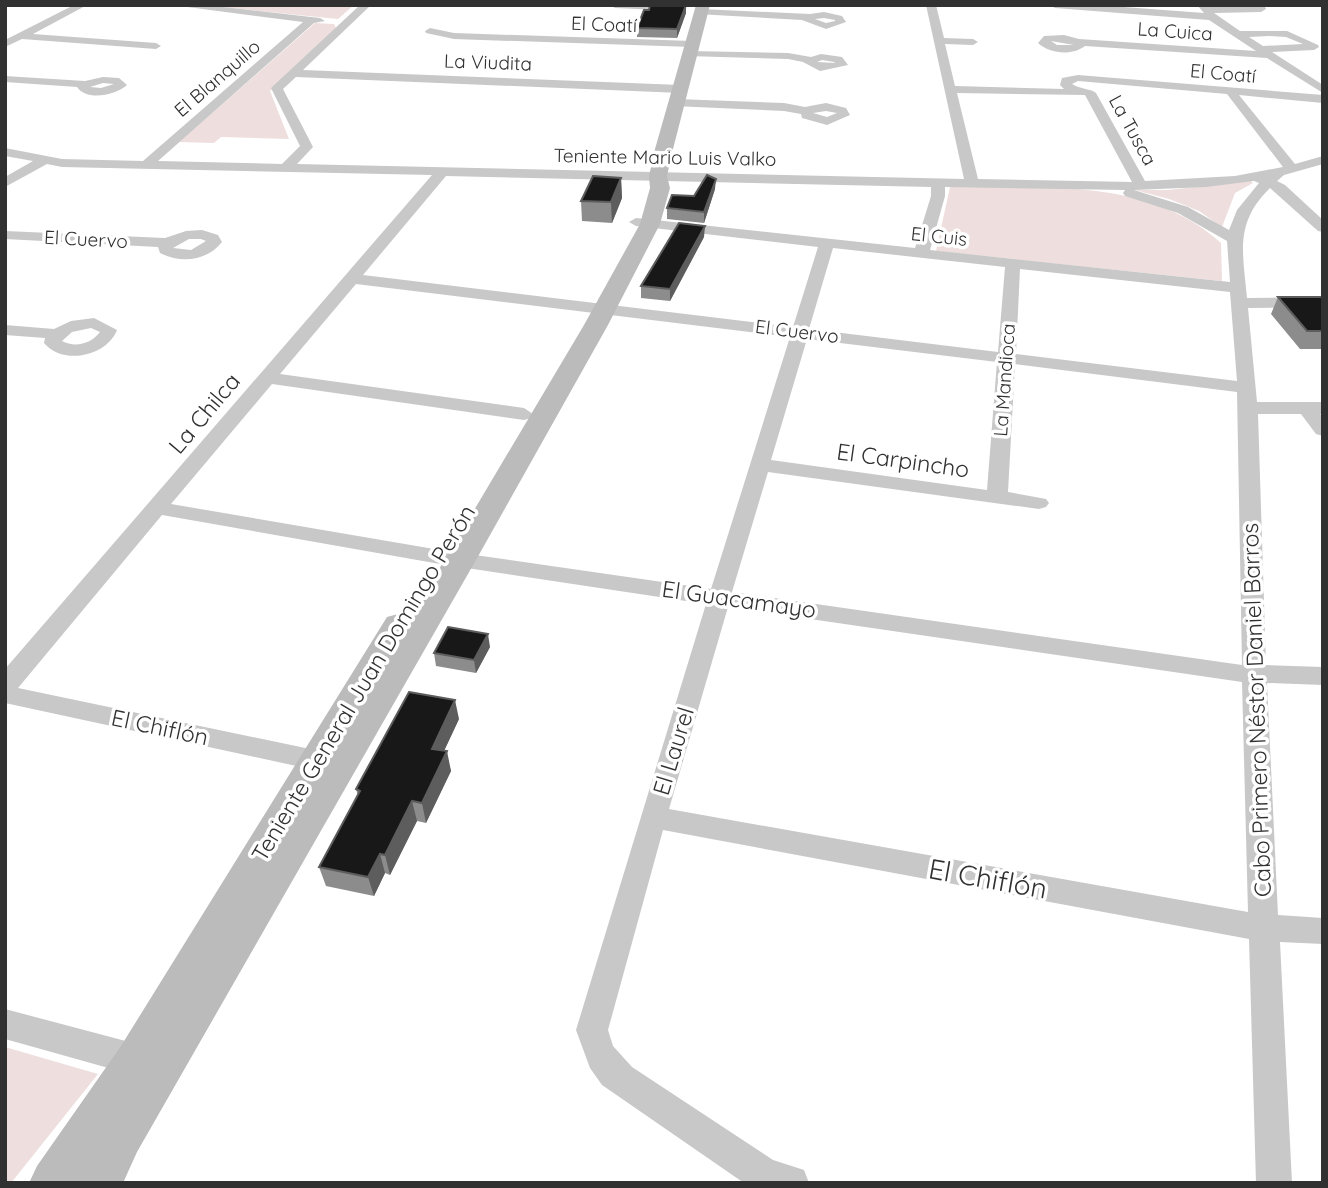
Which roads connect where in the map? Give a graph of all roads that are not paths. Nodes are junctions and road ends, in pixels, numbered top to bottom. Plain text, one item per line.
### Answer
1 (82, 5) edge
2 (177, 5) edge
3 (366, 5) edge
4 (615, 5) edge
5 (931, 5) edge
6 (1055, 5) edge
7 (1259, 5) edge
8 (1111, 7) edge
9 (1136, 8) edge
10 (703, 9) edge
11 (1207, 11) edge
12 (810, 17) dead end
13 (312, 20) junction
14 (346, 23) junction
15 (5, 28) edge
16 (34, 29) junction
17 (430, 32) dead end
18 (1238, 34) junction
19 (22, 36) junction
20 (938, 41) junction
21 (973, 42) dead end
22 (1078, 42) dead end
23 (5, 44) edge
24 (156, 46) dead end
25 (691, 49) junction
26 (1264, 52) junction
27 (809, 60) dead end
28 (293, 73) junction
29 (1323, 75) edge
30 (1300, 76) junction
31 (5, 79) edge
32 (1119, 82) junction
33 (85, 84) dead end
34 (951, 89) junction
35 (1323, 90) edge
36 (1232, 92) junction
37 (1084, 93) junction
38 (679, 96) junction
39 (1323, 99) edge
40 (807, 111) dead end
41 (5, 152) edge
42 (1323, 160) edge
43 (43, 161) junction
44 (146, 165) junction
45 (288, 167) junction
46 (442, 172) junction
47 (658, 176) junction
48 (1274, 176) junction
49 (938, 182) junction
50 (5, 183) edge
51 (972, 183) junction
52 (1086, 186) junction
53 (1141, 186) junction
54 (643, 223) junction
55 (1323, 228) edge
56 (5, 234) edge
57 (1234, 239) junction
58 (167, 243) dead end
59 (827, 243) junction
60 (921, 254) junction
61 (1013, 264) junction
62 (349, 278) junction
63 (1239, 296) junction
64 (1323, 302) edge
65 (596, 308) junction
66 (5, 330) edge
67 (801, 331) junction
68 (56, 334) dead end
69 (1005, 356) junction
70 (266, 378) junction
71 (1246, 397) junction
72 (1314, 408) edge
73 (524, 414) junction
74 (1323, 430) edge
75 (761, 466) junction
76 (997, 497) junction
77 (1039, 503) dead end
78 (156, 508) junction
79 (451, 558) junction
80 (720, 596) junction
81 (1254, 676) junction
82 (1323, 676) edge
83 (5, 686) edge
84 (5, 694) edge
85 (315, 760) junction
86 (653, 817) junction
87 (1264, 928) junction
88 (1323, 931) edge
89 (5, 1024) edge
90 (137, 1060) junction
91 (773, 1181) edge
92 (54, 1183) edge
93 (98, 1183) edge
94 (1274, 1183) edge

1 - 16 street
2 - 13 street
3 - 14 street
4 - 10 street
5 - 20 street
6 - 8 street
7 - 11 street
8 - 9 street
9 - 11 street
10 - 12 street
10 - 25 main road, Teniente General Juan Domingo Perón
11 - 18 street
13 - 14 street
13 - 44 street, El Blanquillo
14 - 28 street
15 - 16 street
16 - 19 street
17 - 25 street, El Coatí
18 - 26 street
18 - 26 street
19 - 23 street
19 - 24 street
20 - 21 street
20 - 34 street
22 - 26 street, La Cuica
25 - 27 street, El Coatí
25 - 38 main road, Teniente General Juan Domingo Perón
26 - 30 street
28 - 38 street, La Viudita
28 - 45 street
29 - 30 street
30 - 35 street
31 - 33 street
32 - 36 street, El Coatí
32 - 37 street, El Coatí
32 - 37 street, El Coatí
34 - 37 street, El Coatí
34 - 51 street
36 - 39 street, El Coatí
36 - 48 street
37 - 53 street, La Tusca
38 - 40 street, La Viudita
38 - 47 main road, Teniente General Juan Domingo Perón
41 - 43 street, Teniente Mario Luis Valko
42 - 48 street, Teniente Mario Luis Valko
43 - 44 street, Teniente Mario Luis Valko
43 - 50 street
44 - 45 street, Teniente Mario Luis Valko
45 - 46 street, Teniente Mario Luis Valko
46 - 47 street, Teniente Mario Luis Valko
46 - 62 street, La Chilca
47 - 49 street, Teniente Mario Luis Valko
47 - 54 main road, Teniente General Juan Domingo Perón
48 - 53 street, Teniente Mario Luis Valko
48 - 55 street
48 - 57 street, Cabo Primero Néstor Daniel Barros
49 - 51 street, Teniente Mario Luis Valko
49 - 60 street
51 - 52 street, Teniente Mario Luis Valko
52 - 53 street, Teniente Mario Luis Valko
52 - 57 street
54 - 59 street, El Cuis
54 - 65 main road, Teniente General Juan Domingo Perón
56 - 58 street, El Cuervo
57 - 63 street, Cabo Primero Néstor Daniel Barros
59 - 60 street, El Cuis
59 - 67 street, El Laurel
60 - 61 street, El Cuis
61 - 63 street, El Cuis
61 - 69 street, La Mandioca
62 - 65 street, El Cuervo
62 - 70 street, La Chilca
63 - 64 street, El Cuis
63 - 71 street, Cabo Primero Néstor Daniel Barros
65 - 67 street, El Cuervo
65 - 73 main road, Teniente General Juan Domingo Perón
65 - 79 main road, Teniente General Juan Domingo Perón
66 - 68 street
67 - 69 street, El Cuervo
67 - 75 street, El Laurel
69 - 71 street, El Cuervo
69 - 76 street, La Mandioca
70 - 73 street
70 - 78 street, La Chilca
71 - 72 street, El Cuervo
71 - 81 street, Cabo Primero Néstor Daniel Barros
72 - 74 street
73 - 79 main road, Teniente General Juan Domingo Perón
75 - 76 street, El Carpincho
75 - 80 street, El Laurel
76 - 77 street, El Carpincho
78 - 79 street, El Guacamayo
78 - 83 street, La Chilca
79 - 80 street, El Guacamayo
79 - 85 main road, Teniente General Juan Domingo Perón
79 - 93 main road, Teniente General Juan Domingo Perón
80 - 81 street, El Guacamayo
80 - 86 street, El Laurel
81 - 82 street, El Guacamayo
81 - 87 street, Cabo Primero Néstor Daniel Barros
84 - 85 street, El Chiflón
85 - 90 main road, Teniente General Juan Domingo Perón
86 - 87 street, El Chiflón
86 - 91 street, El Laurel
87 - 88 street, El Chiflón
87 - 94 street, Cabo Primero Néstor Daniel Barros
89 - 90 street
90 - 92 main road, Teniente General Juan Domingo Perón

